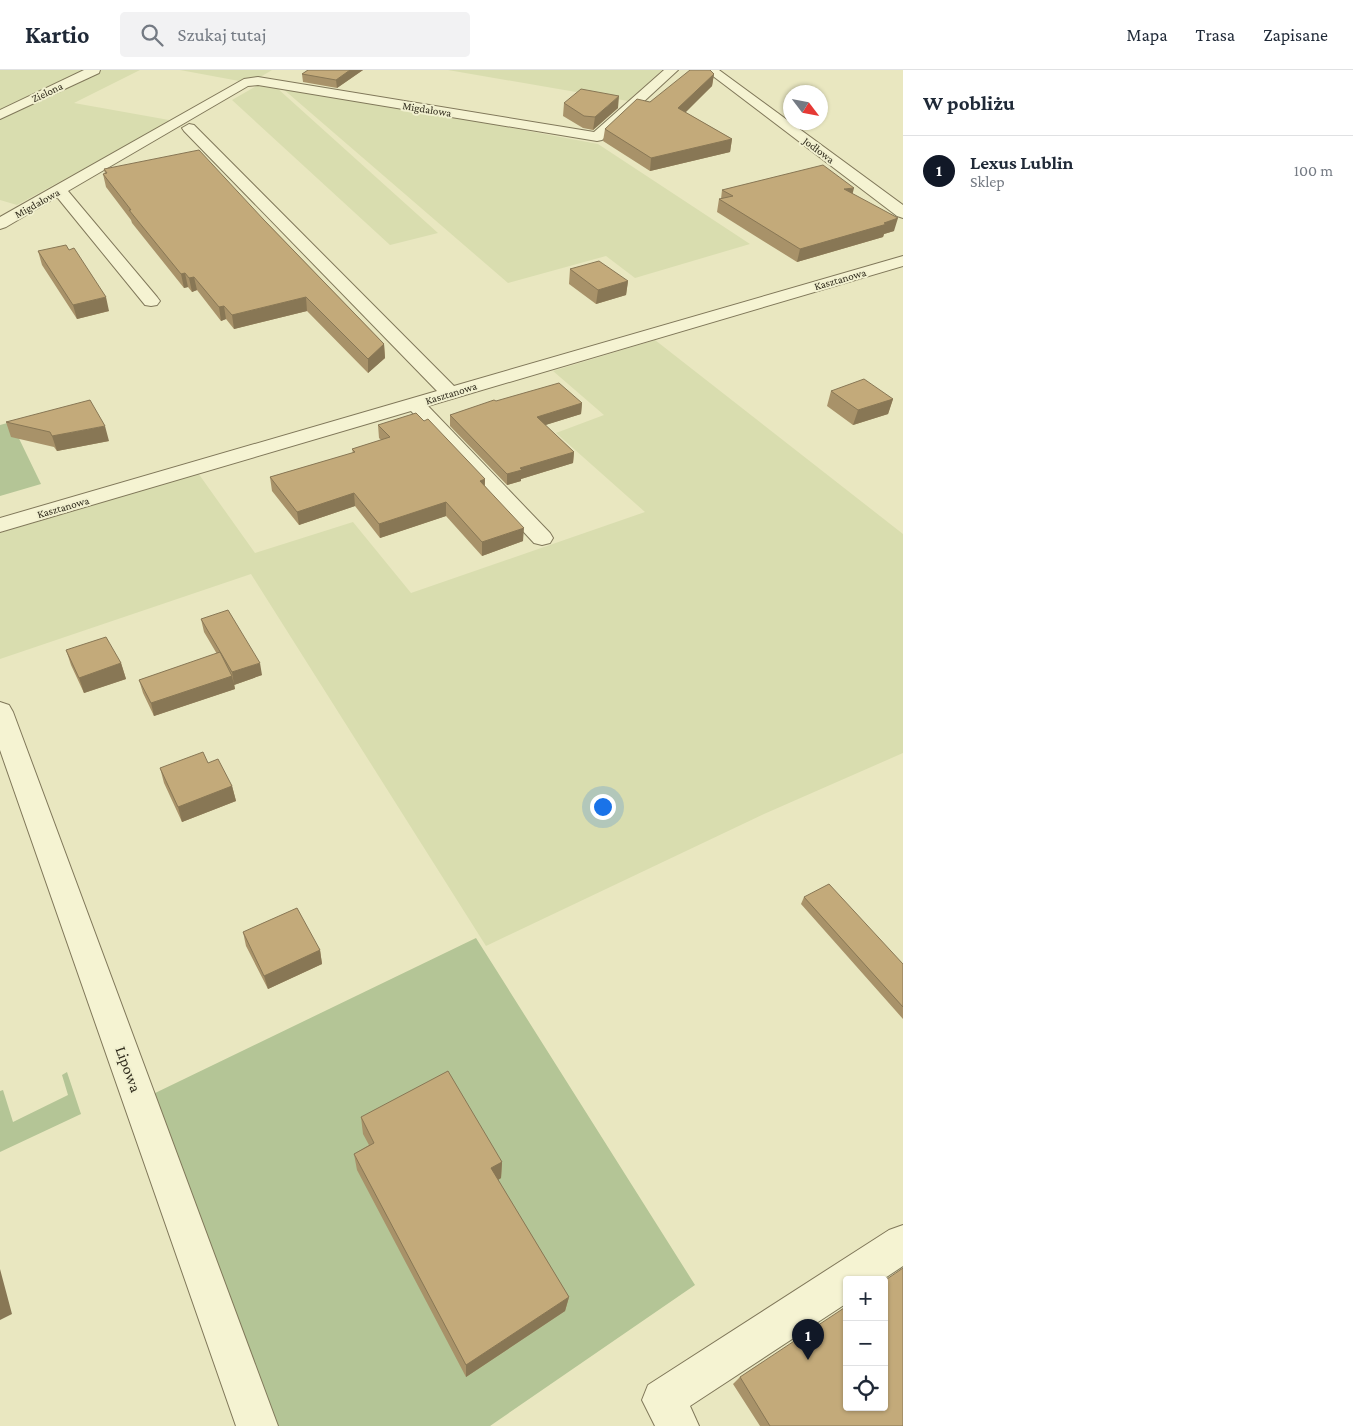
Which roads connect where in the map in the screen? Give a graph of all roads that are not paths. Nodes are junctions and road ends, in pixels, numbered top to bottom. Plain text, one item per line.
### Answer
1 (94, 70) edge
2 (278, 70) edge
3 (672, 70) edge
4 (711, 70) edge
5 (258, 81) junction
6 (0, 115) edge
7 (184, 124) junction
8 (60, 191) junction
9 (903, 213) edge
10 (0, 224) edge
11 (899, 266) edge
12 (151, 301) dead end
13 (450, 393) junction
14 (415, 404) junction
15 (0, 525) edge
16 (542, 538) dead end
17 (0, 712) edge
18 (903, 1244) edge
19 (853, 1276) edge
20 (843, 1283) edge
21 (257, 1426) edge
22 (678, 1426) edge

1 - 6 street, Zielona
2 - 5 street, Migdałowa
3 - 5 street, Migdałowa
4 - 9 street, Jodłowa
5 - 7 street, Migdałowa
7 - 8 street, Migdałowa
7 - 13 street
8 - 10 street, Migdałowa
8 - 12 street
11 - 13 street, Kasztanowa
13 - 14 street, Kasztanowa
14 - 15 street, Kasztanowa
14 - 16 street
17 - 21 street, Lipowa
18 - 19 street
20 - 22 street

